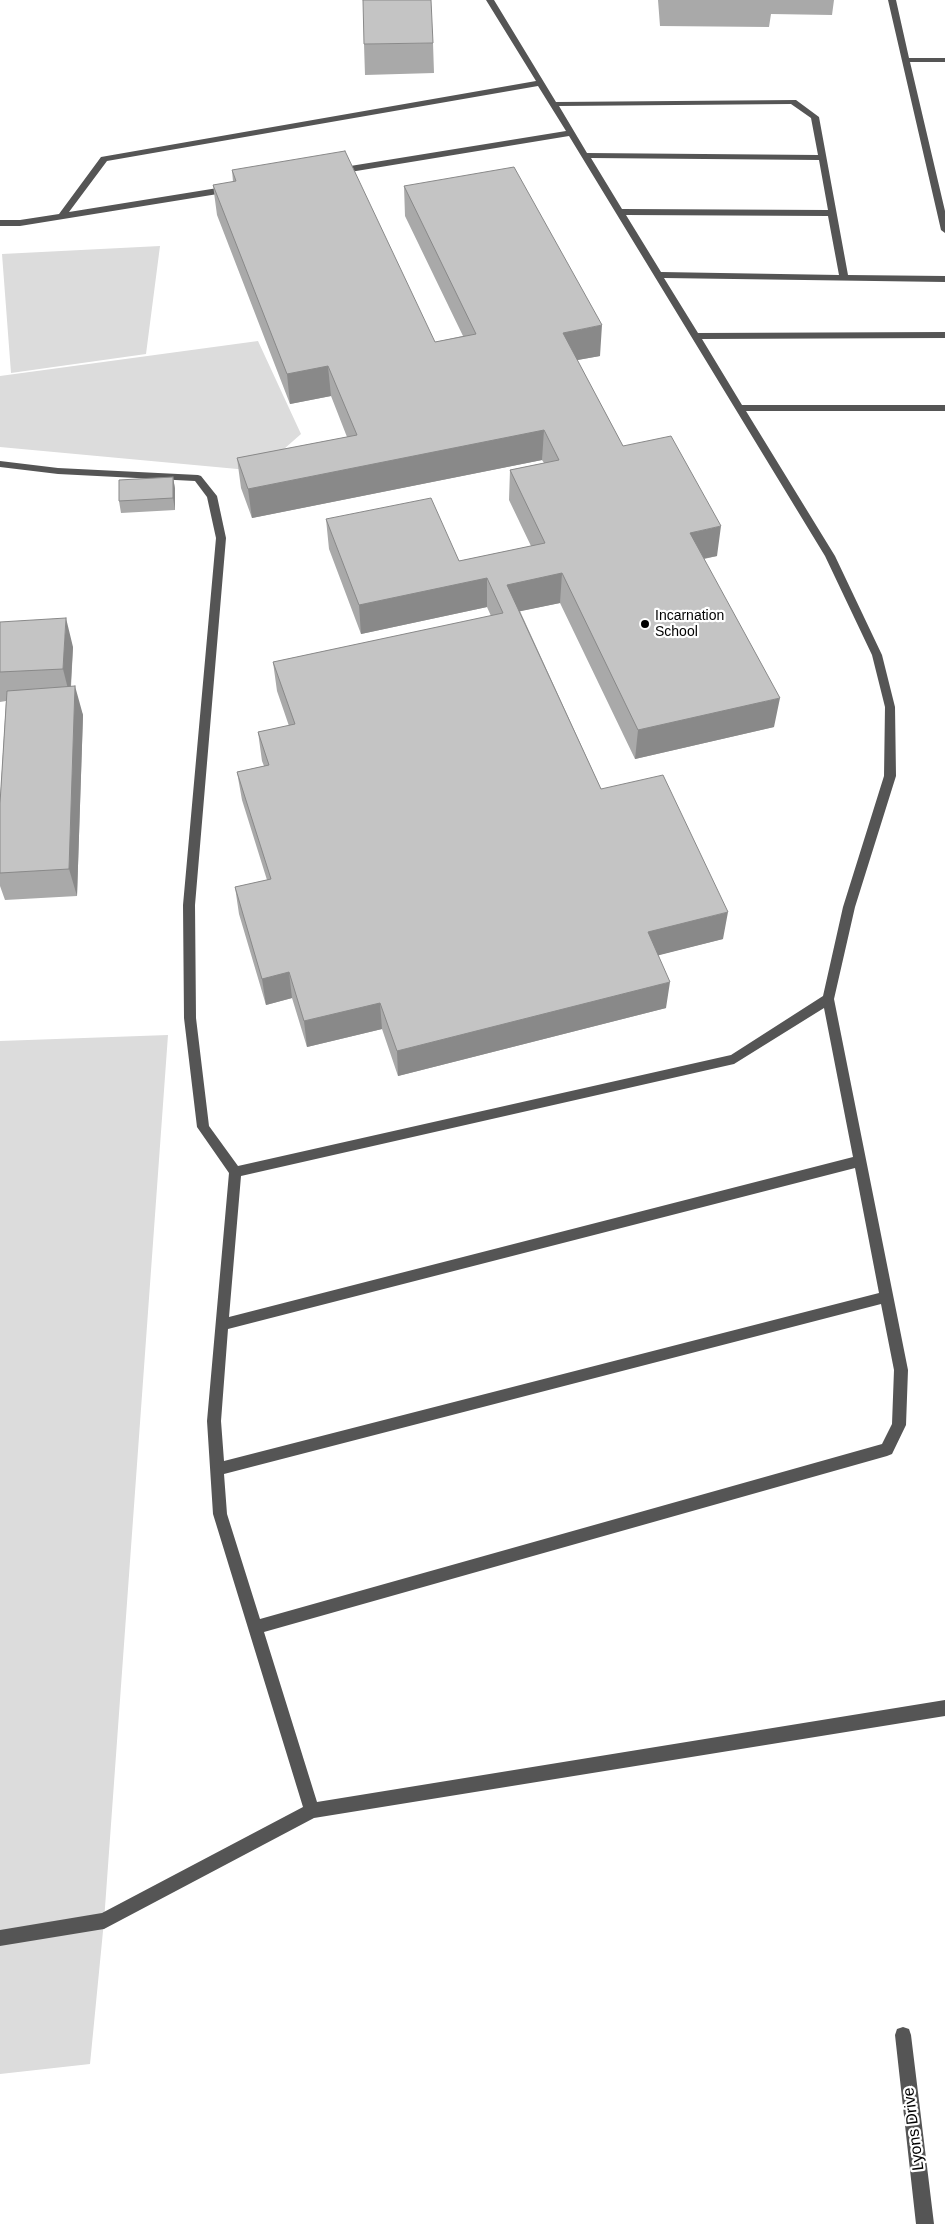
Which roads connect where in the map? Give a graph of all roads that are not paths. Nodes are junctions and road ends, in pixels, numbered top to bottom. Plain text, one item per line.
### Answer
1 (490, 0) edge
2 (892, 0) edge
3 (906, 60) junction
4 (945, 60) edge
5 (541, 83) junction
6 (554, 104) junction
7 (572, 133) junction
8 (585, 155) junction
9 (822, 158) junction
10 (327, 173) edge
11 (240, 187) edge
12 (620, 212) junction
13 (832, 213) junction
14 (62, 216) junction
15 (0, 223) edge
16 (945, 230) edge
17 (659, 275) junction
18 (844, 278) junction
19 (945, 279) edge
20 (696, 336) junction
21 (945, 336) edge
22 (740, 408) junction
23 (945, 408) edge
24 (0, 464) edge
25 (828, 999) junction
26 (860, 1162) junction
27 (235, 1172) junction
28 (887, 1296) junction
29 (222, 1325) junction
30 (217, 1469) junction
31 (254, 1628) junction
32 (945, 1708) edge
33 (312, 1811) junction
34 (0, 1938) edge
35 (903, 2035) dead end
36 (925, 2224) edge

1 - 5 street
2 - 3 street
3 - 4 street
3 - 16 street
5 - 6 street
5 - 14 street
6 - 7 street
6 - 9 street
7 - 8 street
7 - 10 street
8 - 9 street
8 - 12 street
9 - 13 street
11 - 14 street
12 - 13 street
12 - 17 street
13 - 18 street
14 - 15 street
17 - 18 street
17 - 20 street
18 - 19 street
20 - 21 street
20 - 22 street
22 - 23 street
22 - 25 street
24 - 27 street
25 - 26 street
25 - 27 street
26 - 28 street
26 - 29 street
27 - 29 street
28 - 30 street
28 - 31 street
29 - 30 street
30 - 31 street
31 - 33 street
32 - 33 street
33 - 34 street
35 - 36 street, Lyons Drive

